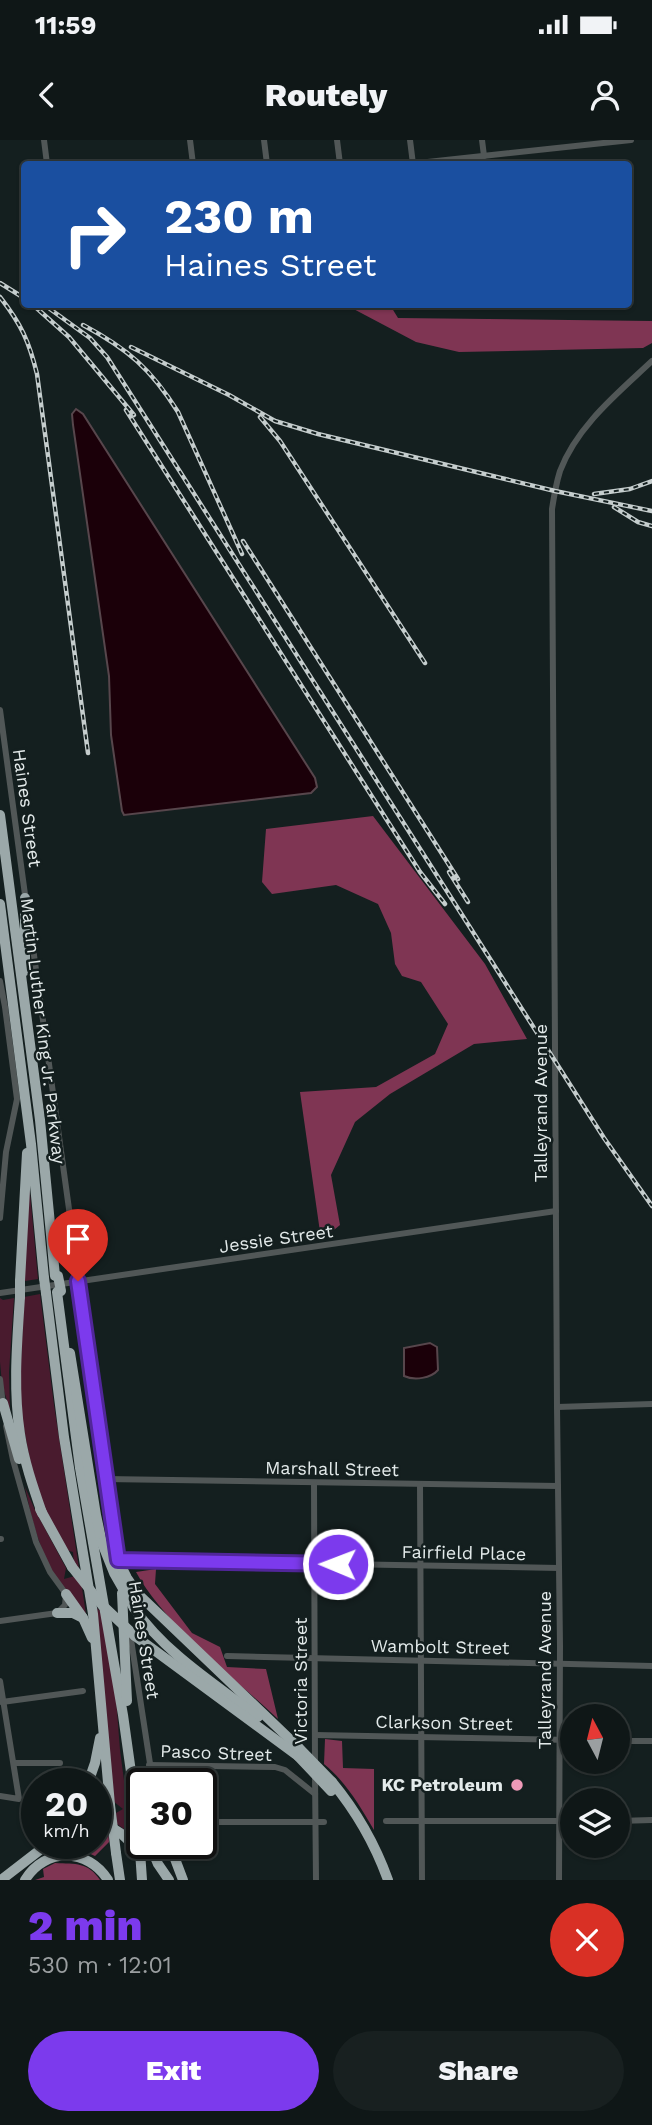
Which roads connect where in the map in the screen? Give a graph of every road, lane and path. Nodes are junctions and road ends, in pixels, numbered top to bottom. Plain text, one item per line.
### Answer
1 (44, 140) edge
2 (190, 140) edge
3 (264, 140) edge
4 (337, 140) edge
5 (410, 140) edge
6 (482, 140) edge
7 (552, 140) edge
8 (631, 140) edge
9 (622, 141) edge
10 (552, 148) junction
11 (484, 156) junction
12 (47, 161) edge
13 (193, 161) edge
14 (267, 161) edge
15 (340, 161) edge
16 (411, 161) edge
17 (438, 161) edge
18 (652, 361) edge
19 (0, 710) edge
20 (0, 815) edge
21 (25, 898) junction
22 (0, 904) edge
23 (0, 981) edge
24 (0, 1000) edge
25 (5, 1007) junction
26 (25, 1010) junction
27 (29, 1124) junction
28 (556, 1212) junction
29 (0, 1218) edge
30 (53, 1277) junction
31 (78, 1281) junction
32 (59, 1291) junction
33 (0, 1293) edge
34 (0, 1379) edge
35 (2, 1403) junction
36 (652, 1404) edge
37 (556, 1407) junction
38 (105, 1479) junction
39 (314, 1483) junction
40 (420, 1484) junction
41 (558, 1486) junction
42 (42, 1513) junction
43 (118, 1560) junction
44 (314, 1564) junction
45 (420, 1566) junction
46 (559, 1568) junction
47 (122, 1593) junction
48 (66, 1594) junction
49 (57, 1613) junction
50 (83, 1618) junction
51 (0, 1621) edge
52 (227, 1656) dead end
53 (314, 1658) junction
54 (420, 1661) junction
55 (99, 1664) junction
56 (559, 1664) junction
57 (652, 1666) edge
58 (0, 1681) edge
59 (83, 1691) dead end
60 (2, 1702) edge
61 (102, 1709) junction
62 (315, 1735) junction
63 (421, 1737) junction
64 (559, 1740) junction
65 (630, 1741) edge
66 (652, 1741) edge
67 (298, 1752) junction
68 (129, 1758) junction
69 (14, 1763) junction
70 (60, 1763) dead end
71 (149, 1765) junction
72 (93, 1768) edge
73 (130, 1768) edge
74 (150, 1768) edge
75 (331, 1786) junction
76 (315, 1794) junction
77 (0, 1796) edge
78 (386, 1821) dead end
79 (560, 1821) junction
80 (630, 1821) edge
81 (652, 1821) edge
82 (217, 1822) edge
83 (320, 1822) junction
84 (422, 1822) junction
85 (112, 1828) edge
86 (23, 1859) edge
87 (28, 1859) edge
88 (146, 1859) edge
89 (156, 1859) edge
90 (175, 1859) edge
91 (11, 1872) junction
92 (142, 1876) edge
93 (1, 1880) edge
94 (25, 1880) edge
95 (108, 1880) edge
96 (120, 1880) edge
97 (149, 1880) edge
98 (169, 1880) edge
99 (183, 1880) edge
100 (316, 1880) edge
101 (382, 1880) edge
102 (388, 1880) edge
103 (422, 1880) edge
104 (559, 1880) edge

1 - 12 street
2 - 13 street
3 - 14 street
4 - 15 street
5 - 16 street
6 - 11 street
7 - 10 street
8 - 9 street
9 - 10 street
10 - 11 street
11 - 17 street
18 - 28 street, Talleyrand Avenue
19 - 21 street, Haines Street
20 - 26 highway, Martin Luther King Jr. Parkway
21 - 26 highway
21 - 31 street, Haines Street
22 - 27 highway, Martin Luther King Jr. Parkway
23 - 25 street
24 - 25 street
25 - 29 street
26 - 30 highway, Martin Luther King Jr. Parkway
27 - 30 highway, Martin Luther King Jr. Parkway
27 - 42 highway, bridge
28 - 31 street, Jessie Street
28 - 37 street, Talleyrand Avenue
30 - 32 highway, Martin Luther King Jr. Parkway, bridge
30 - 55 highway, Martin Luther King Jr. Parkway, bridge
31 - 33 street, Jessie Street
31 - 38 street, Haines Street
32 - 67 highway, bridge
32 - 68 highway, Martin Luther King Jr. Parkway
34 - 35 street
35 - 42 highway
35 - 48 street
36 - 37 street
37 - 41 street, Talleyrand Avenue
38 - 39 street, Marshall Street
38 - 43 street, Haines Street
39 - 40 street, Marshall Street
39 - 44 street, Victoria Street
40 - 41 street, Marshall Street
40 - 45 street
41 - 46 street, Talleyrand Avenue
42 - 67 highway, bridge
43 - 44 street, Fairfield Place
43 - 47 street, Haines Street
43 - 67 highway
44 - 45 street, Fairfield Place
44 - 53 street, Victoria Street
45 - 46 street, Fairfield Place
45 - 54 street
46 - 56 street, Talleyrand Avenue
47 - 68 highway
47 - 71 street, Haines Street
48 - 49 street
48 - 50 highway
49 - 50 highway
49 - 51 street
50 - 55 highway
52 - 53 street, Wambolt Street
53 - 54 street, Wambolt Street
53 - 62 street, Victoria Street
54 - 56 street, Wambolt Street
54 - 63 street
55 - 61 highway, Martin Luther King Jr. Parkway
56 - 57 street, Wambolt Street
56 - 64 street, Talleyrand Avenue
58 - 60 street
59 - 60 street
60 - 69 street
61 - 72 highway
61 - 96 highway, bridge
62 - 63 street, Clarkson Street
62 - 76 street, Victoria Street
63 - 64 street, Clarkson Street
63 - 84 street
64 - 79 street, Talleyrand Avenue
65 - 66 street
67 - 75 highway, bridge
68 - 73 highway, Martin Luther King Jr. Parkway
69 - 70 street
69 - 77 street
71 - 74 street, Haines Street
71 - 76 street, Pasco Street
75 - 101 highway
75 - 102 highway
76 - 83 street, Victoria Street
78 - 84 street
79 - 84 street
79 - 104 street, Talleyrand Avenue
80 - 81 street
82 - 83 street
83 - 100 street, Victoria Street
84 - 103 street
85 - 92 highway
86 - 91 highway
87 - 91 highway
88 - 97 highway
89 - 98 highway
90 - 99 highway
91 - 93 highway
94 - 95 highway

